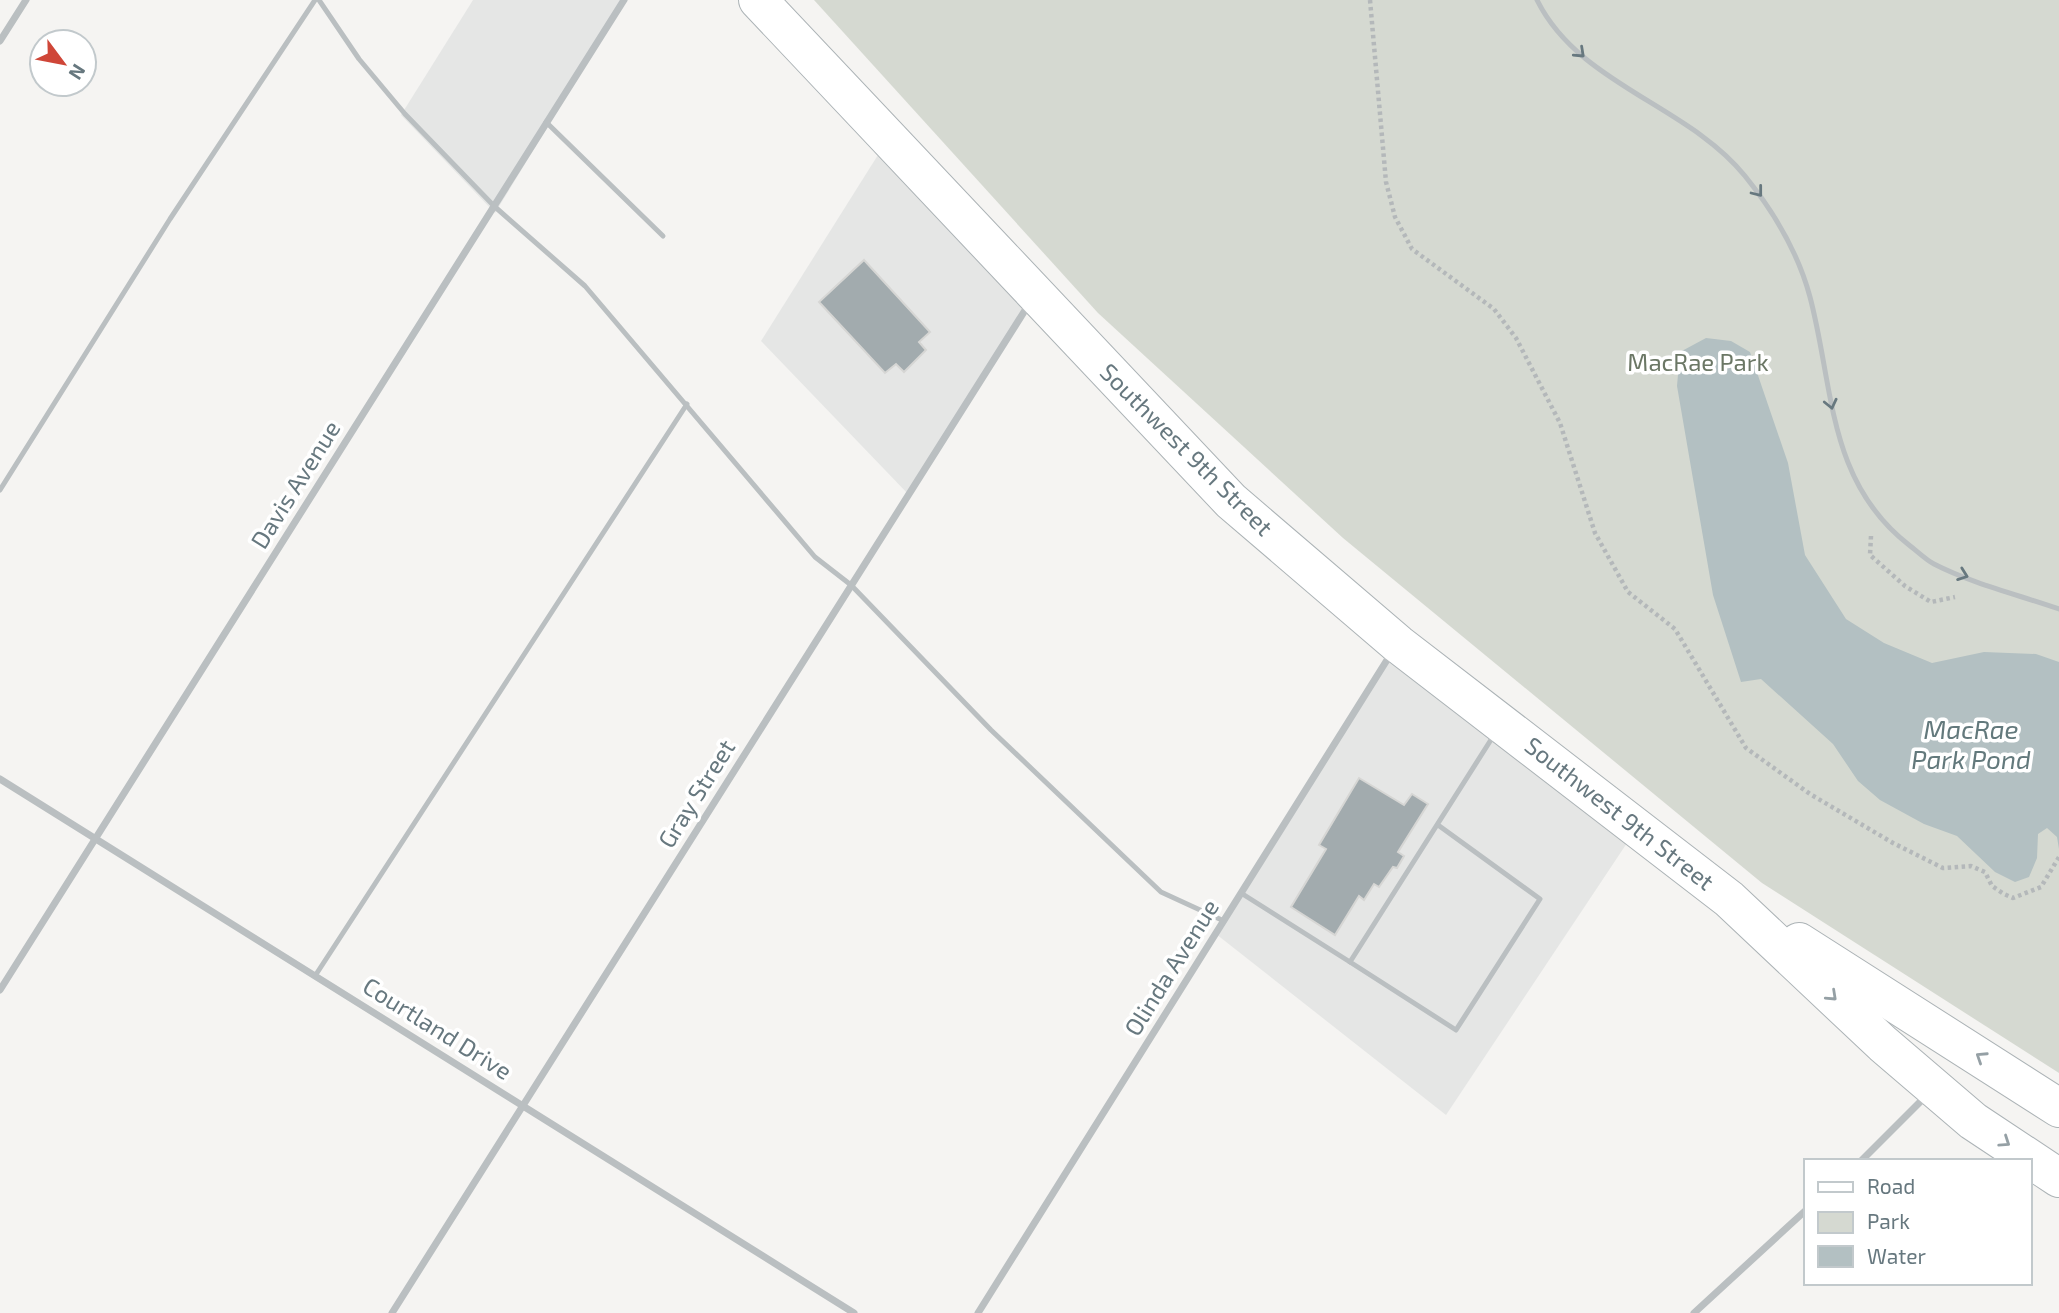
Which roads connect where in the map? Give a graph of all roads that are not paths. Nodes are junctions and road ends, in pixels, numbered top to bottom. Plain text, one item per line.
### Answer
1 (26, 0) edge
2 (317, 0) edge
3 (624, 0) edge
4 (758, 0) edge
5 (1537, 0) edge
6 (0, 41) edge
7 (546, 122) junction
8 (494, 206) junction
9 (663, 236) dead end
10 (1035, 295) junction
11 (687, 404) junction
12 (0, 490) edge
13 (852, 585) junction
14 (2059, 609) edge
15 (1398, 643) junction
16 (1502, 723) junction
17 (0, 779) edge
18 (1438, 825) junction
19 (96, 838) junction
20 (1241, 893) junction
21 (1729, 899) junction
22 (1224, 921) junction
23 (1350, 962) junction
24 (315, 976) junction
25 (0, 990) edge
26 (1934, 1088) junction
27 (523, 1106) junction
28 (2059, 1108) edge
29 (1863, 1159) edge
30 (2030, 1159) edge
31 (2031, 1159) edge
32 (2059, 1178) edge
33 (1804, 1212) edge
34 (392, 1313) edge
35 (854, 1313) edge
36 (978, 1313) edge
37 (1694, 1313) edge

1 - 6 street
2 - 8 lane
2 - 12 lane
3 - 7 street, Davis Avenue
4 - 10 main road, Southwest 9th Street
5 -> 14 lane
7 - 8 street, Davis Avenue
7 - 9 lane
8 - 11 lane
8 - 19 street, Davis Avenue
10 - 13 street, Gray Street
10 - 15 main road, Southwest 9th Street
11 - 13 lane
11 - 24 lane
13 - 22 lane
13 - 27 street, Gray Street
15 - 16 main road, Southwest 9th Street
15 - 20 street, Olinda Avenue
16 - 18 lane
16 - 21 main road, Southwest 9th Street
17 - 19 street, Courtland Drive
18 - 23 lane
18 - 23 lane
19 - 24 street, Courtland Drive
19 - 25 street, Davis Avenue
20 - 22 street, Olinda Avenue
20 - 23 lane
21 -> 26 main road, Southwest 9th Street
28 -> 21 main road, Southwest 9th Street
22 - 36 street, Olinda Avenue
24 - 27 street, Courtland Drive
26 - 29 street
26 -> 30 main road, Southwest 9th Street
27 - 34 street, Gray Street
27 - 35 street, Courtland Drive
31 -> 32 main road, Southwest 9th Street
33 - 37 street

